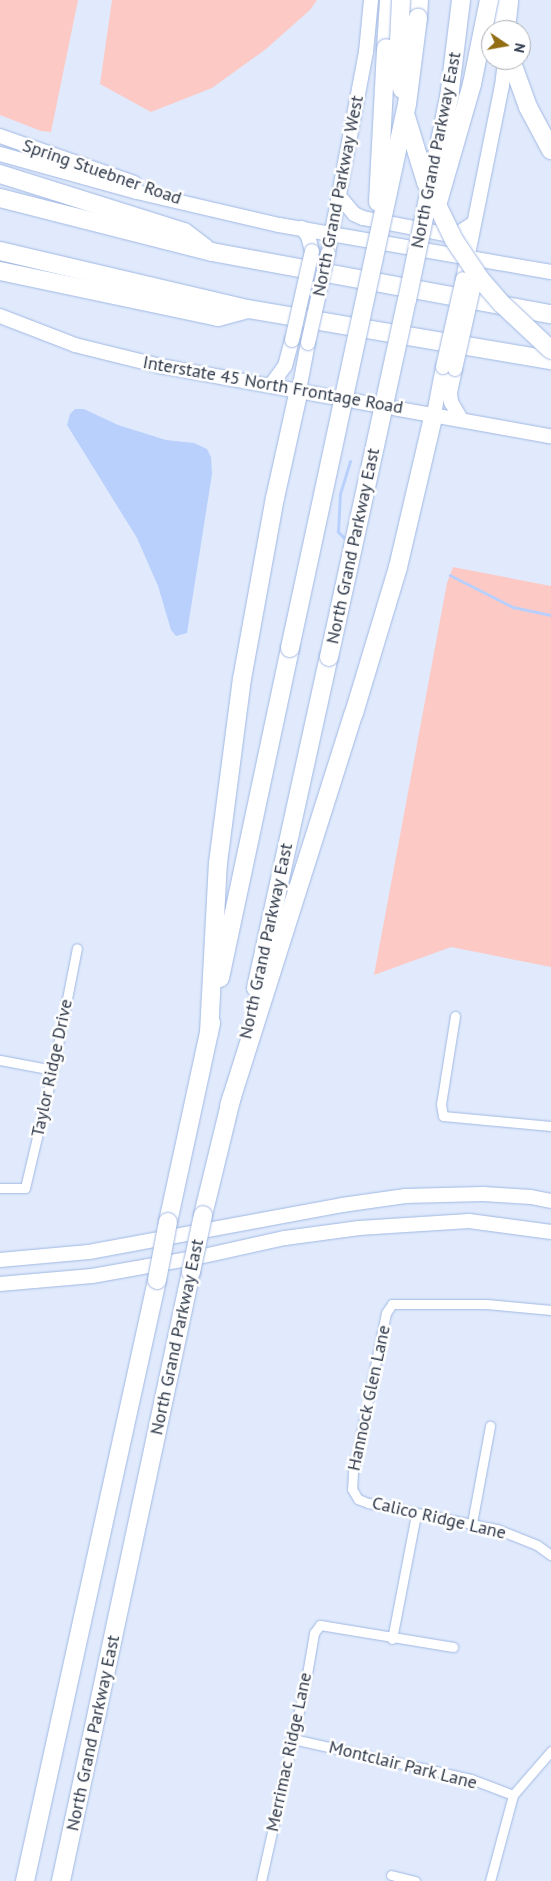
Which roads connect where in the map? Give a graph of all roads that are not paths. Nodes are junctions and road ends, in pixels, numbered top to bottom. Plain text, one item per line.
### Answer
1 (371, 0) edge
2 (389, 0) edge
3 (401, 0) edge
4 (419, 0) edge
5 (461, 0) edge
6 (489, 0) edge
7 (498, 0) edge
8 (511, 0) edge
9 (501, 20) edge
10 (509, 20) edge
11 (503, 70) edge
12 (515, 70) edge
13 (0, 136) edge
14 (551, 150) edge
15 (0, 154) edge
16 (0, 174) edge
17 (339, 196) junction
18 (0, 198) edge
19 (203, 208) junction
20 (474, 223) junction
21 (302, 228) junction
22 (332, 232) junction
23 (378, 240) junction
24 (0, 251) edge
25 (212, 252) junction
26 (467, 258) junction
27 (497, 263) junction
28 (0, 271) edge
29 (551, 272) edge
30 (407, 300) junction
31 (248, 309) junction
32 (551, 314) edge
33 (0, 316) edge
34 (551, 350) edge
35 (551, 360) edge
36 (449, 368) junction
37 (271, 385) junction
38 (299, 390) junction
39 (434, 414) junction
40 (461, 419) junction
41 (551, 436) edge
42 (77, 948) dead end
43 (455, 1016) dead end
44 (208, 1033) junction
45 (0, 1060) edge
46 (53, 1070) junction
47 (229, 1106) junction
48 (551, 1126) edge
49 (0, 1188) edge
50 (551, 1201) edge
51 (281, 1216) junction
52 (551, 1232) edge
53 (285, 1238) junction
54 (0, 1260) edge
55 (17, 1260) junction
56 (19, 1283) junction
57 (0, 1284) edge
58 (551, 1310) edge
59 (490, 1426) dead end
60 (354, 1494) joint
61 (416, 1514) junction
62 (472, 1523) junction
63 (551, 1555) edge
64 (392, 1639) junction
65 (453, 1648) dead end
66 (293, 1739) junction
67 (551, 1751) edge
68 (512, 1795) junction
69 (391, 1875) dead end
70 (25, 1881) edge
71 (61, 1881) edge
72 (261, 1881) edge
73 (415, 1881) edge
74 (490, 1881) edge

1 - 17 main road, North Grand Parkway West
2 - 23 highway, bridge
3 - 34 highway, bridge
4 - 23 highway, North Grand Parkway East, bridge
5 - 30 highway, North Grand Parkway East, bridge
6 - 30 highway, bridge
7 - 9 highway
8 - 10 main road
11 - 20 main road
12 - 14 highway
13 - 19 main road, Spring Stuebner Road
15 - 19 main road
16 - 25 highway
17 - 20 main road
17 - 22 main road, North Grand Parkway West
18 - 25 highway
19 - 21 main road
20 - 26 main road
21 - 22 main road
21 - 37 main road, bridge
22 - 26 main road
22 - 38 main road, North Grand Parkway West, bridge
23 - 44 highway, North Grand Parkway East, bridge
24 - 31 highway
25 - 32 highway
26 - 27 main road
26 - 36 main road, bridge
27 - 29 main road
27 - 36 main road, bridge
28 - 31 highway
30 - 47 highway, North Grand Parkway East, bridge
31 - 35 highway
33 - 37 main road, Interstate 45 North Frontage Road
36 - 39 main road
36 - 40 main road
37 - 38 main road, Interstate 45 North Frontage Road
38 - 39 main road, Interstate 45 North Frontage Road
38 - 44 highway
39 - 40 main road, Interstate 45 North Frontage Road
39 - 47 highway
40 - 41 main road, Interstate 45 North Frontage Road
42 - 46 street, Taylor Ridge Drive
43 - 48 street
44 - 70 highway, North Grand Parkway East, bridge
45 - 46 street
46 - 49 street, Taylor Ridge Drive
47 - 71 highway, North Grand Parkway East, bridge
50 - 51 main road
51 - 53 main road
51 - 55 main road
52 - 53 main road
53 - 56 main road
54 - 55 main road
55 - 56 main road
56 - 57 main road
58 - 60 street, Hannock Glen Lane
59 - 62 street
60 - 61 street, Calico Ridge Lane
61 - 62 street, Calico Ridge Lane
61 - 64 street
62 - 63 street, Calico Ridge Lane
64 - 65 street
64 - 66 street, Merrimac Ridge Lane
66 - 68 street, Montclair Park Lane
66 - 72 street, Merrimac Ridge Lane
67 - 68 street
68 - 74 street
69 - 73 street

